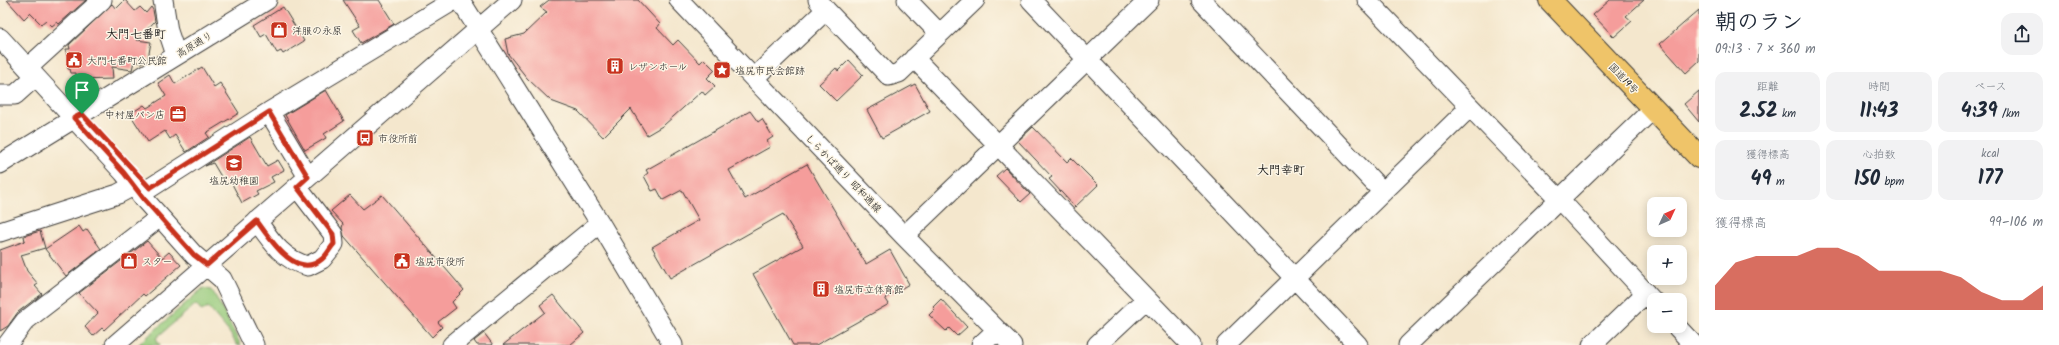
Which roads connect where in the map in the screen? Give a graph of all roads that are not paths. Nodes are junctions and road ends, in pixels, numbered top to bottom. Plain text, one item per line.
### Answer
1 (102, 0) edge
2 (163, 0) edge
3 (267, 0) edge
4 (512, 0) edge
5 (679, 0) edge
6 (907, 0) edge
7 (975, 0) edge
8 (1031, 0) edge
9 (1149, 0) edge
10 (1201, 0) edge
11 (1367, 0) edge
12 (1550, 0) edge
13 (455, 1) edge
14 (822, 5) edge
15 (0, 24) edge
16 (478, 30) junction
17 (939, 33) junction
18 (0, 38) edge
19 (176, 55) junction
20 (914, 58) junction
21 (1087, 60) junction
22 (34, 70) junction
23 (754, 78) junction
24 (0, 95) edge
25 (1469, 108) junction
26 (1653, 109) junction
27 (269, 112) junction
28 (78, 116) junction
29 (998, 145) junction
30 (1699, 157) edge
31 (0, 164) edge
32 (303, 182) junction
33 (141, 187) junction
34 (1383, 192) junction
35 (1559, 199) junction
36 (160, 217) junction
37 (257, 221) junction
38 (600, 223) junction
39 (0, 232) edge
40 (904, 236) junction
41 (207, 265) junction
42 (1295, 279) junction
43 (1647, 295) edge
44 (1145, 300) junction
45 (1647, 300) edge
46 (997, 330) junction
47 (1683, 333) edge
48 (7, 345) edge
49 (115, 345) edge
50 (254, 345) edge
51 (452, 345) edge
52 (673, 345) edge
53 (981, 345) edge
54 (1012, 345) edge
55 (1097, 345) edge
56 (1190, 345) edge
57 (1226, 345) edge
58 (1358, 345) edge
59 (1408, 345) edge
60 (1592, 345) edge
61 (1694, 345) edge

1 - 22 street
2 - 19 street
3 - 19 street, 高原通り
4 - 16 street
5 - 23 street, しらかば通り 昭和通線
6 - 17 street
7 - 17 street
8 - 21 street
9 - 21 street
10 - 34 street
11 - 25 street
12 - 26 highway, 国道19号
13 - 16 street
13 - 27 street
14 - 20 street
14 - 23 street
15 - 22 street
16 - 32 street
16 - 38 street
17 - 20 street
18 - 22 street
19 - 28 street, 高原通り
20 - 29 street
21 - 29 street
21 - 42 street
22 - 24 street
22 - 28 street
23 - 40 street, しらかば通り 昭和通線
25 - 34 street
25 - 35 street
26 - 30 highway, 国道19号
26 - 35 street
27 - 32 street
27 - 33 street
28 - 31 street, 高原通り
28 - 33 street
29 - 40 street
29 - 44 street
32 - 37 street
32 - 37 street
33 - 36 street
33 - 39 street
33 - 41 street
34 - 42 street
35 - 43 street
35 - 59 street
36 - 41 street
36 - 48 street
37 - 41 street
38 - 51 street
38 - 52 street
40 - 46 street, しらかば通り 昭和通線
41 - 49 street
41 - 50 street
42 - 57 street
42 - 58 street
44 - 55 street
44 - 56 street
45 - 60 street
46 - 53 street
46 - 54 street, しらかば通り 昭和通線
47 - 61 street

